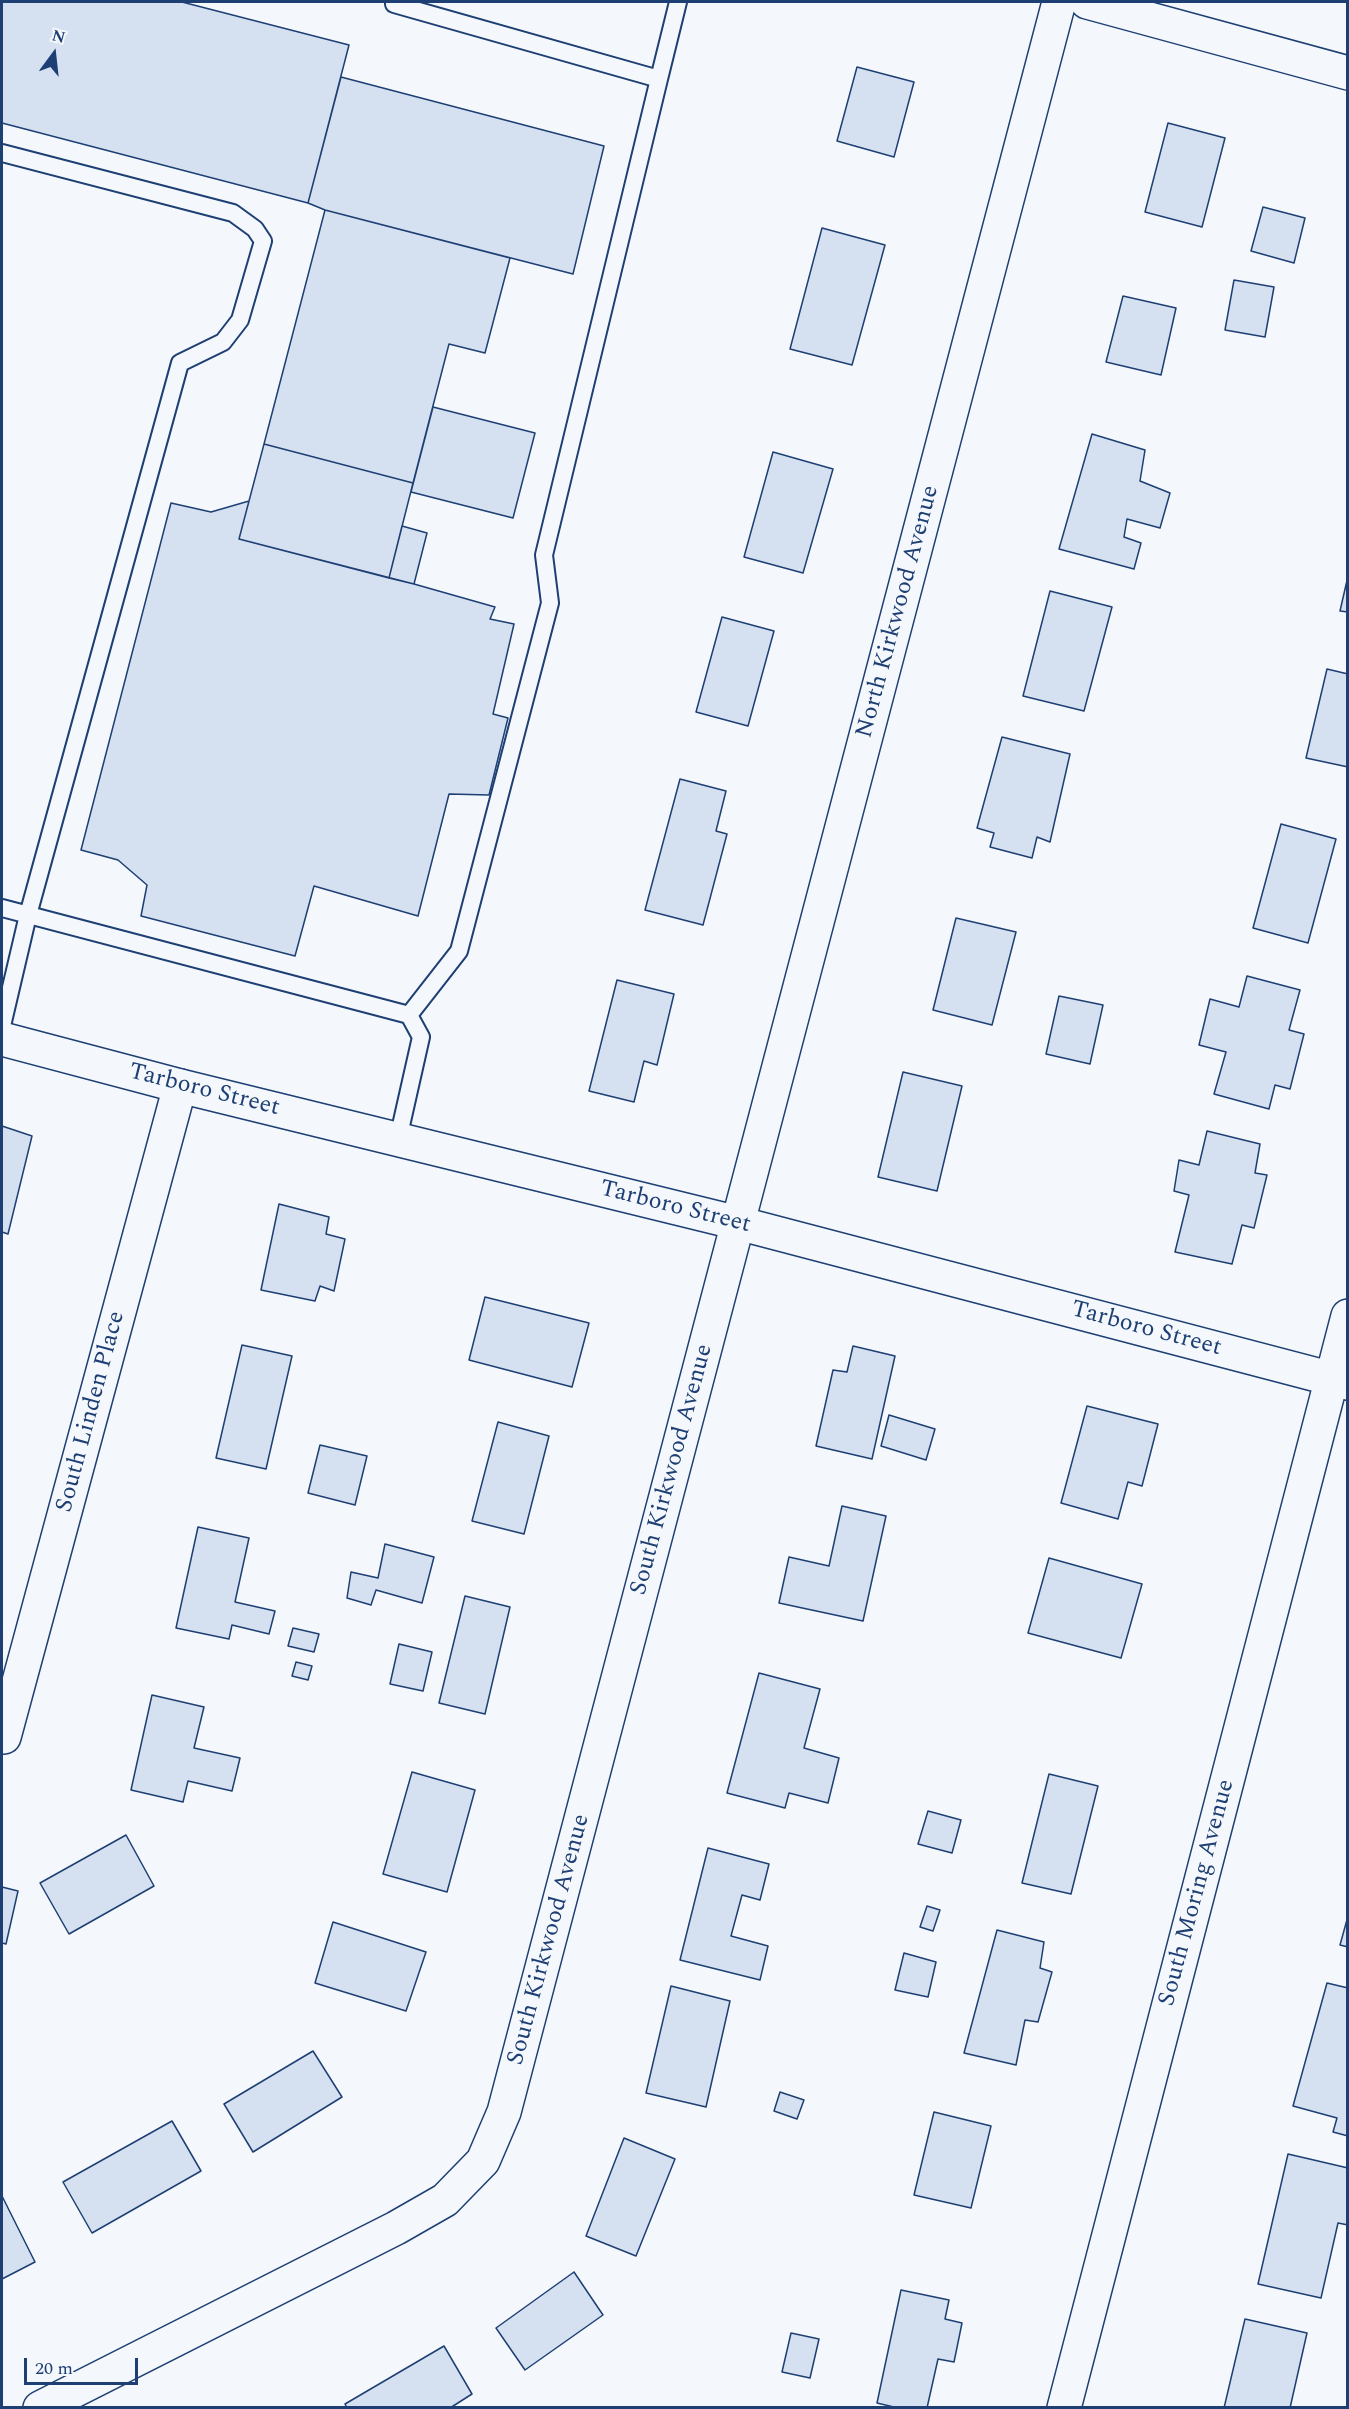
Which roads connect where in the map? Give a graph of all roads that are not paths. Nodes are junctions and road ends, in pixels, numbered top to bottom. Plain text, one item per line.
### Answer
1 (678, 2) edge
2 (1059, 2) edge
3 (1087, 2) edge
4 (394, 4) dead end
5 (1347, 73) edge
6 (659, 79) junction
7 (2, 153) edge
8 (2, 908) edge
9 (28, 915) junction
10 (409, 1015) junction
11 (2, 1026) edge
12 (2, 1039) edge
13 (180, 1086) junction
14 (398, 1139) junction
15 (738, 1223) junction
16 (1347, 1316) edge
17 (1339, 1381) edge
18 (4, 1737) dead end
19 (74, 2400) edge
20 (40, 2408) edge
21 (1064, 2408) edge

1 - 6 lane
2 - 15 street, North Kirkwood Avenue
3 - 5 street
4 - 6 lane
6 - 10 lane
7 - 9 lane
8 - 9 lane
9 - 10 lane
9 - 11 lane
10 - 14 lane
12 - 13 street, Tarboro Street
13 - 14 street, Tarboro Street
13 - 18 street, South Linden Place
14 - 15 street, Tarboro Street
15 - 17 street, Tarboro Street
15 - 19 street, South Kirkwood Avenue
16 - 17 street, South Moring Avenue
17 - 21 street, South Moring Avenue
19 - 20 street, South Kirkwood Avenue

